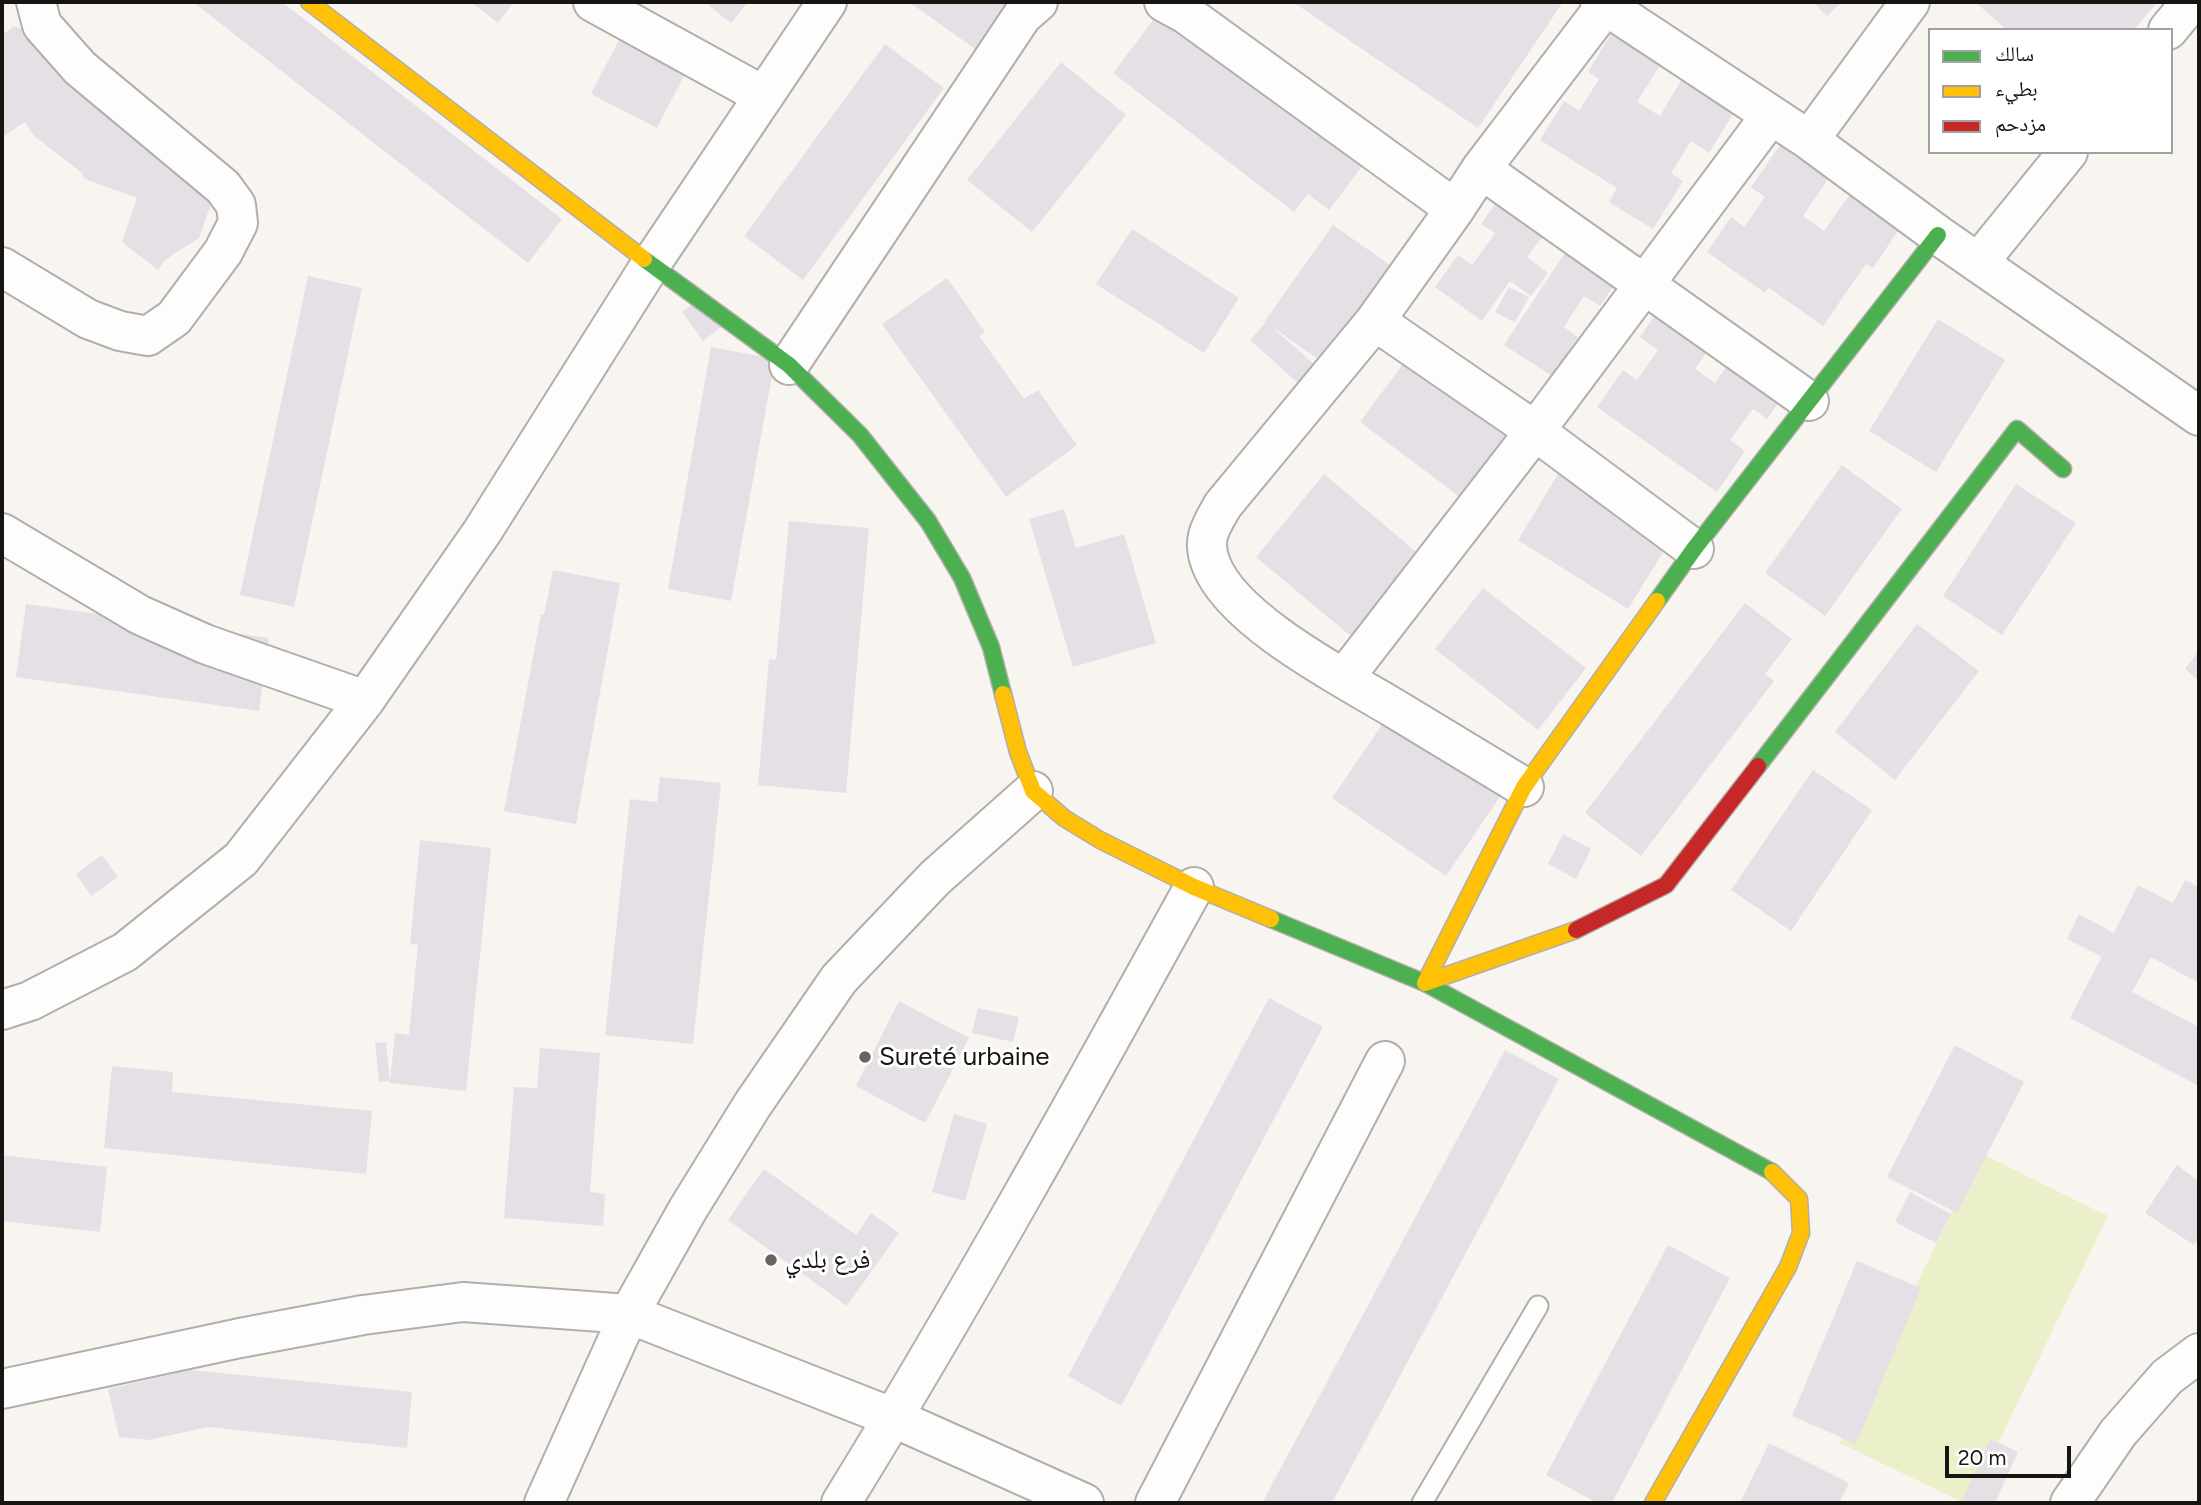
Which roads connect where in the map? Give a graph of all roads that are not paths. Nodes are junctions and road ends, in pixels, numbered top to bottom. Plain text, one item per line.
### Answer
1 (36, 2) edge
2 (309, 2) edge
3 (593, 2) edge
4 (827, 2) edge
5 (1038, 2) edge
6 (1164, 2) edge
7 (1909, 2) edge
8 (2191, 2) edge
9 (1603, 4) edge
10 (2170, 28) edge
11 (764, 96) junction
12 (1770, 116) junction
13 (1809, 141) junction
14 (2066, 154) edge
15 (1480, 169) junction
16 (1455, 209) junction
17 (1938, 235) junction
18 (1978, 263) junction
19 (651, 264) junction
20 (2, 267) edge
21 (1645, 285) junction
22 (1376, 321) junction
23 (789, 365) junction
24 (1809, 401) junction
25 (2199, 416) edge
26 (1535, 431) junction
27 (2063, 469) dead end
28 (2, 533) edge
29 (1694, 549) junction
30 (1344, 678) junction
31 (365, 700) junction
32 (1524, 787) junction
33 (1033, 791) junction
34 (1194, 887) junction
35 (1425, 984) junction
36 (2, 1010) edge
37 (1385, 1061) dead end
38 (1538, 1307) dead end
39 (629, 1314) junction
40 (2199, 1353) edge
41 (2, 1389) edge
42 (894, 1418) junction
43 (544, 1503) edge
44 (841, 1503) edge
45 (1084, 1503) edge
46 (1155, 1503) edge
47 (1422, 1503) edge
48 (1653, 1503) edge
49 (2070, 1503) edge

1 - 20 street
2 - 19 street
3 - 11 street
4 - 11 street
5 - 23 street
6 - 16 street
7 - 13 street
8 - 10 street
9 - 12 street
9 - 15 street
11 - 19 street
12 - 13 street
12 - 21 street
13 - 17 street
14 - 18 street
15 - 16 street
15 - 21 street
16 - 22 street
17 - 18 street
17 - 24 street
18 - 25 street
19 - 23 street
19 - 31 street
21 - 24 street
21 - 26 street
22 - 26 street
22 - 30 street
23 - 33 street
24 - 29 street
26 - 29 street
26 - 30 street
27 - 35 street
28 - 31 street
29 - 32 street
30 - 32 street
31 - 36 street
32 - 35 street
33 - 34 street
33 - 39 street
34 - 35 street
34 - 42 street
35 - 48 street
37 - 46 street
38 - 47 lane
39 - 41 street
39 - 42 street
39 - 43 street
40 - 49 street
42 - 44 street
42 - 45 street

